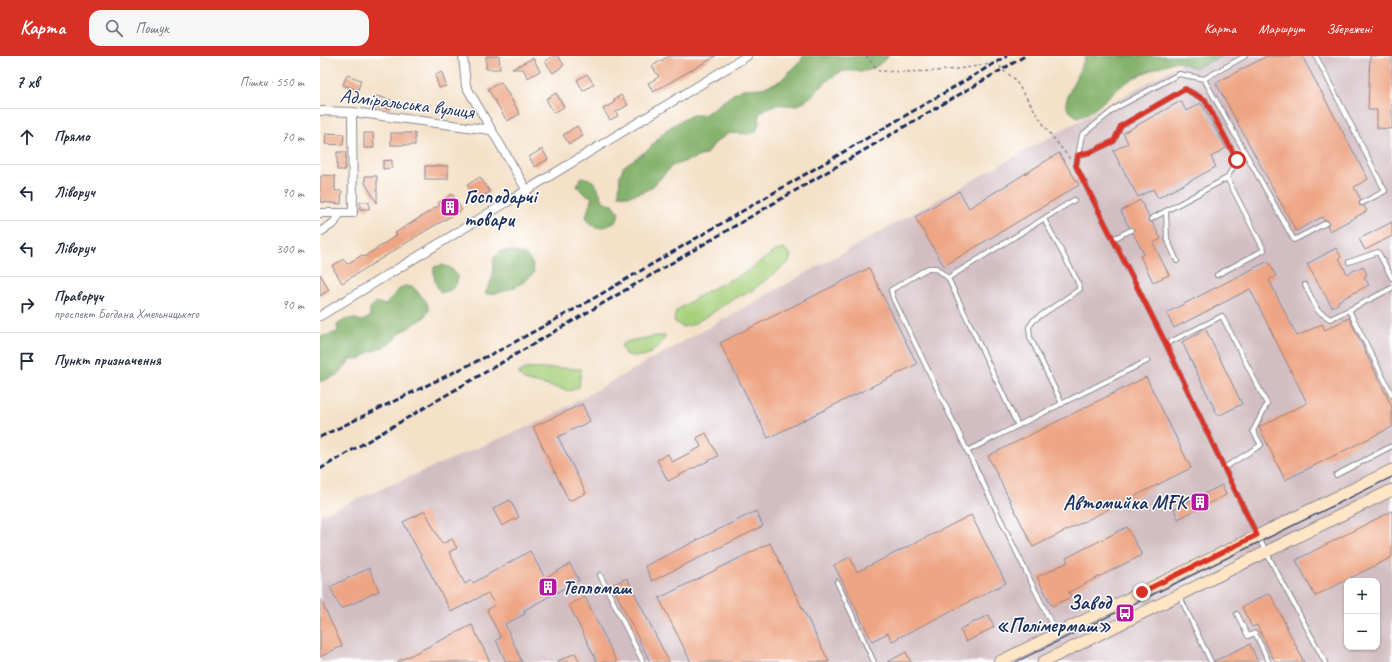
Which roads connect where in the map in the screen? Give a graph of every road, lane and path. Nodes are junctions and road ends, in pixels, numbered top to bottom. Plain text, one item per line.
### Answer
1 (463, 56) edge
2 (747, 56) edge
3 (866, 56) edge
4 (1245, 56) edge
5 (1316, 56) edge
6 (1204, 79) junction
7 (320, 111) edge
8 (352, 112) junction
9 (491, 130) junction
10 (1078, 155) junction
11 (1076, 166) junction
12 (1226, 178) junction
13 (526, 189) junction
14 (1074, 200) dead end
15 (1362, 203) dead end
16 (1166, 211) junction
17 (320, 213) edge
18 (340, 213) junction
19 (1044, 218) junction
20 (1151, 219) dead end
21 (1326, 223) dead end
22 (1131, 230) dead end
23 (320, 232) edge
24 (1113, 239) junction
25 (1177, 261) dead end
26 (1349, 262) dead end
27 (1217, 274) dead end
28 (948, 278) junction
29 (1392, 278) edge
30 (1305, 285) dead end
31 (1392, 288) edge
32 (1349, 310) junction
33 (320, 316) edge
34 (1166, 344) junction
35 (1147, 361) dead end
36 (1392, 395) edge
37 (1062, 404) junction
38 (1018, 426) junction
39 (1392, 446) edge
40 (967, 451) junction
41 (1224, 468) junction
42 (1392, 470) edge
43 (1336, 475) dead end
44 (1392, 490) edge
45 (1257, 535) junction
46 (1266, 552) junction
47 (600, 575) dead end
48 (837, 582) dead end
49 (1178, 595) junction
50 (1237, 614) dead end
51 (1056, 634) junction
52 (1048, 661) edge
53 (643, 662) edge
54 (874, 662) edge
55 (999, 662) edge
56 (1211, 662) edge
57 (1269, 662) edge
58 (1325, 662) edge

1 - 9 street
2 - 13 street
3 - 11 path
4 - 6 lane
5 - 15 lane
6 - 10 lane
6 - 21 lane
7 - 8 street, Адміральська вулиця
8 - 9 street, Адміральська вулиця
8 - 18 street
9 - 13 street
10 - 11 lane
10 - 12 lane
11 - 24 lane
12 - 16 lane
12 - 27 lane
13 - 33 street
14 - 19 lane
16 - 20 lane
16 - 25 lane
17 - 18 street
18 - 23 street
19 - 28 lane
19 - 37 lane
22 - 24 lane
24 - 34 lane
26 - 29 lane
28 - 38 lane
28 - 40 lane
30 - 32 lane
31 - 32 lane
32 - 36 lane
34 - 41 lane
34 - 41 lane
35 - 37 lane
37 - 38 lane
38 - 40 lane
39 - 43 lane
40 - 51 lane
41 - 45 lane
42 - 45 main road
44 - 46 main road
45 - 46 lane
45 - 51 main road
46 - 49 main road
46 - 58 lane
47 - 53 lane
48 - 54 lane
49 - 52 main road
49 - 56 lane
50 - 57 lane
51 - 55 main road

